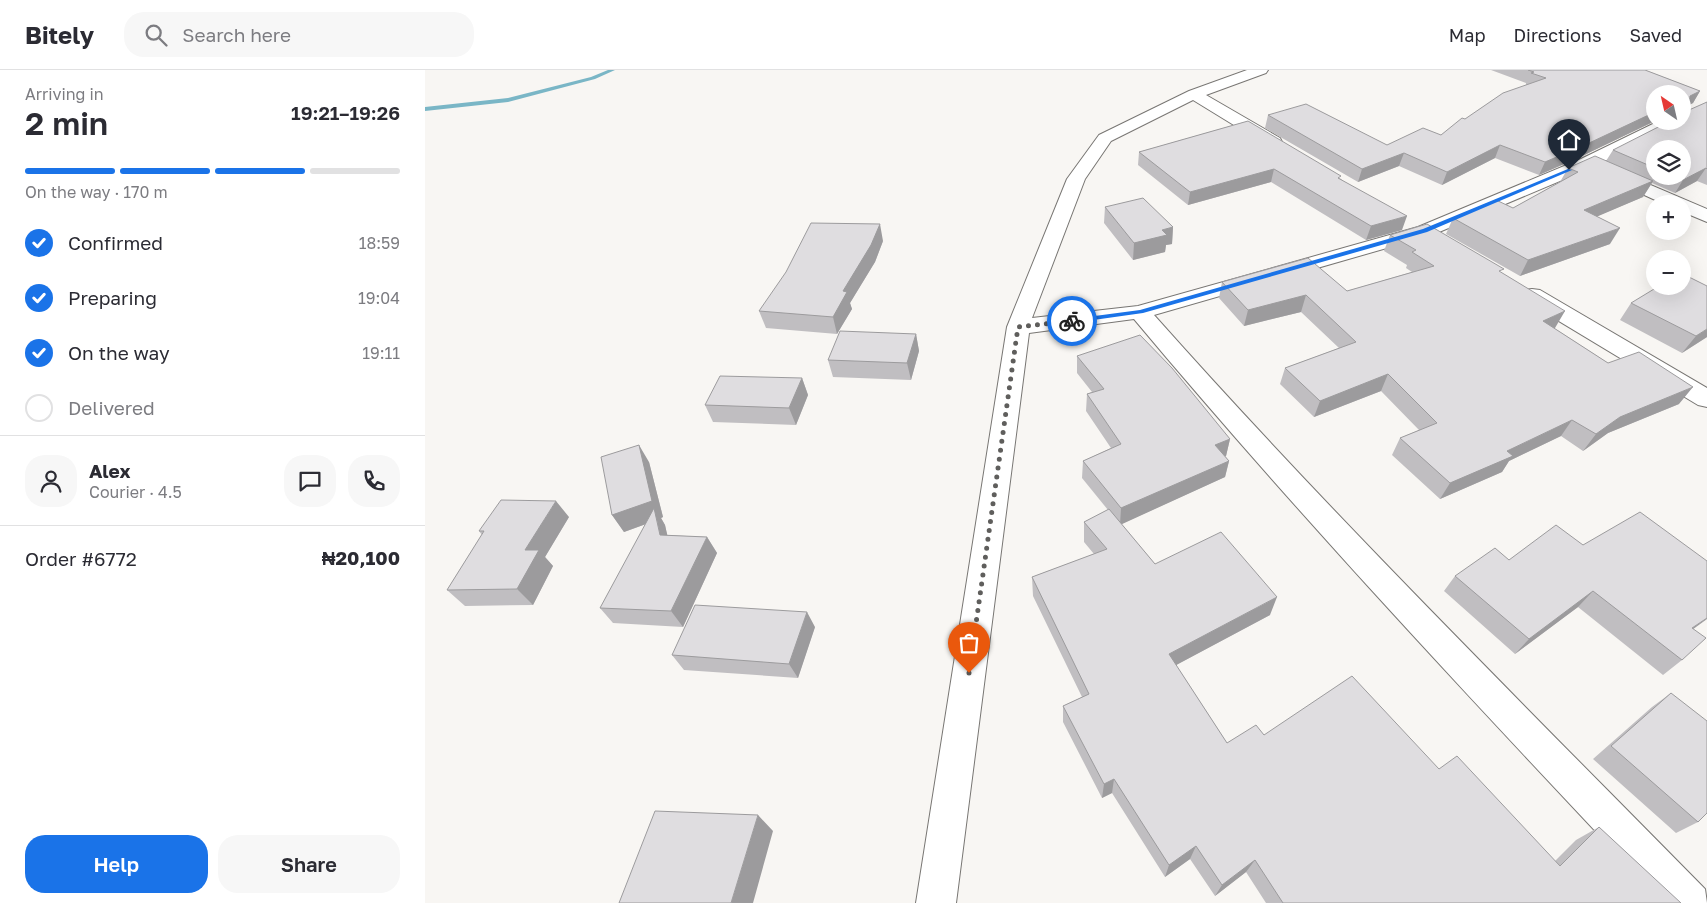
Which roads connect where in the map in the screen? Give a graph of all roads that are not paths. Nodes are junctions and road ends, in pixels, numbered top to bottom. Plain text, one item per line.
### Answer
1 (1261, 70) edge
2 (1193, 94) junction
3 (1654, 130) edge
4 (1288, 150) edge
5 (1587, 163) junction
6 (1660, 195) edge
7 (1691, 209) edge
8 (1399, 215) edge
9 (1707, 216) edge
10 (1434, 236) junction
11 (1518, 286) edge
12 (1141, 312) junction
13 (1018, 327) junction
14 (1707, 400) edge
15 (936, 903) edge
16 (1691, 903) edge

1 - 2 street
2 - 4 street
2 - 13 street
3 - 5 street
5 - 6 street
5 - 10 street
7 - 9 street
8 - 10 street
10 - 12 street
11 - 14 street
12 - 13 street
12 - 16 street
13 - 15 street

